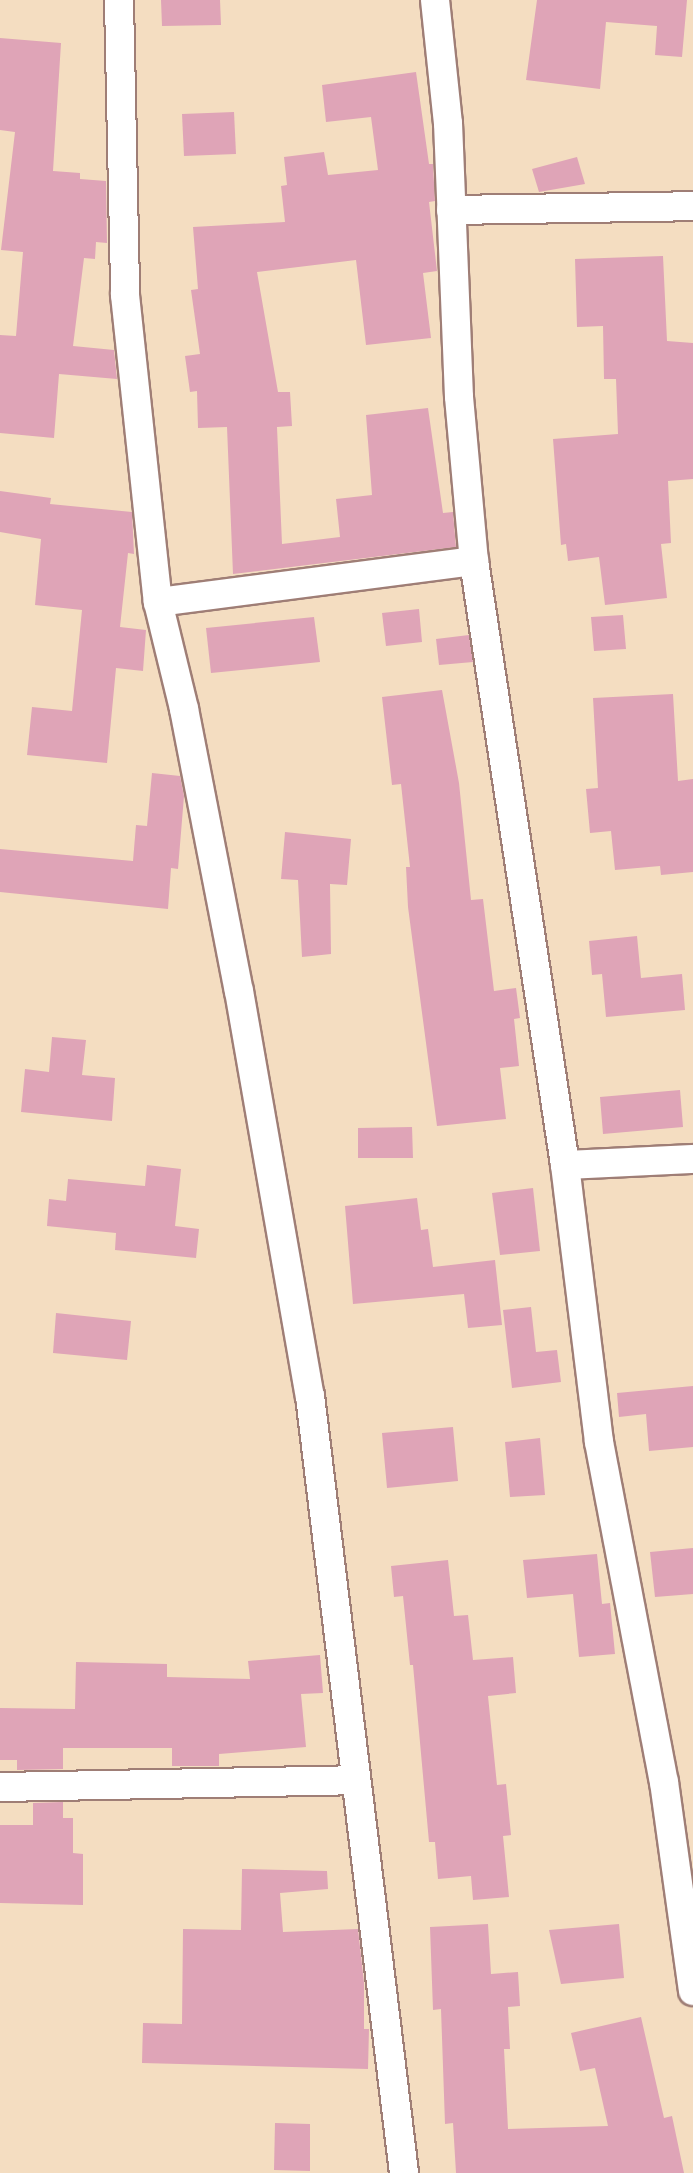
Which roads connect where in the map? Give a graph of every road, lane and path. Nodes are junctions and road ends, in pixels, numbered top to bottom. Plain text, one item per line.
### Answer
1 (119, 0) edge
2 (435, 0) edge
3 (693, 206) edge
4 (451, 210) junction
5 (474, 561) junction
6 (158, 602) junction
7 (693, 1159) edge
8 (565, 1165) junction
9 (356, 1780) junction
10 (0, 1787) edge
11 (693, 1991) edge
12 (404, 2173) edge

1 - 6 street
2 - 4 street
3 - 4 street
4 - 5 street
5 - 6 street
5 - 8 street
6 - 9 street
7 - 8 street
8 - 11 street
9 - 10 street
9 - 12 street

